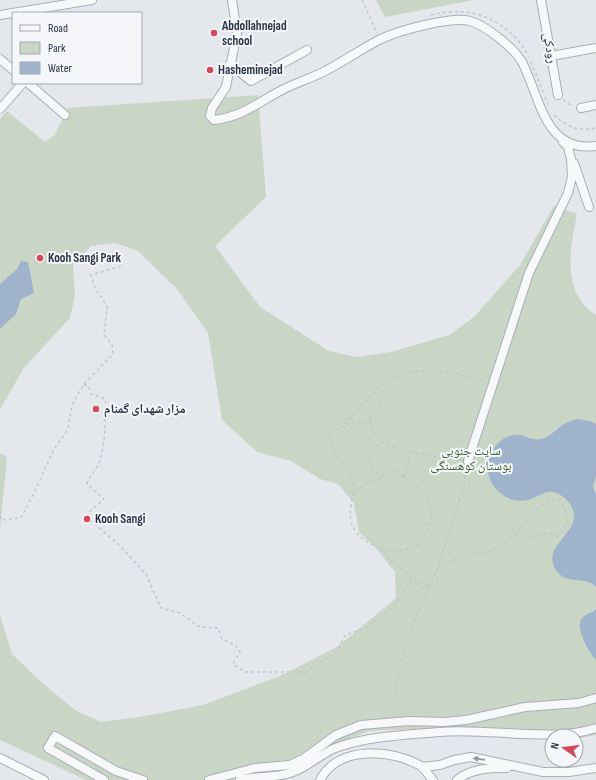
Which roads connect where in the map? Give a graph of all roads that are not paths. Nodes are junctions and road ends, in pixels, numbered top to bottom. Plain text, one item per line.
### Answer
1 (92, 0) edge
2 (232, 0) edge
3 (541, 0) edge
4 (18, 12) edge
5 (12, 13) edge
6 (0, 15) edge
7 (596, 48) edge
8 (307, 50) dead end
9 (551, 56) junction
10 (0, 59) edge
11 (230, 64) junction
12 (12, 69) edge
13 (21, 84) edge
14 (29, 84) edge
15 (558, 95) road end
16 (596, 105) edge
17 (581, 108) road end
18 (0, 109) edge
19 (65, 115) dead end
20 (560, 139) junction
21 (596, 141) edge
22 (596, 146) edge
23 (572, 159) junction
24 (589, 207) dead end
25 (468, 461) road end
26 (596, 698) edge
27 (596, 728) edge
28 (0, 758) edge
29 (422, 767) junction
30 (517, 767) junction
31 (596, 768) edge
32 (44, 780) edge
33 (104, 780) edge
34 (143, 780) edge
35 (209, 780) edge
36 (240, 780) edge
37 (320, 780) edge
38 (433, 780) edge
39 (457, 780) edge

1 - 4 street
2 - 11 street
3 - 9 street, رودکی
5 - 6 street
7 - 9 street
8 - 11 street
9 - 15 street, رودکی
10 - 12 street
11 - 20 street
13 - 18 street
14 - 19 street
16 - 17 street
20 - 21 street
20 - 22 street
20 - 23 street
23 - 24 street
23 - 25 street
26 - 35 street
27 - 36 street
28 - 32 street
30 -> 29 street
29 - 37 street
29 - 38 street
30 - 31 street
30 - 39 street
33 - 34 street

